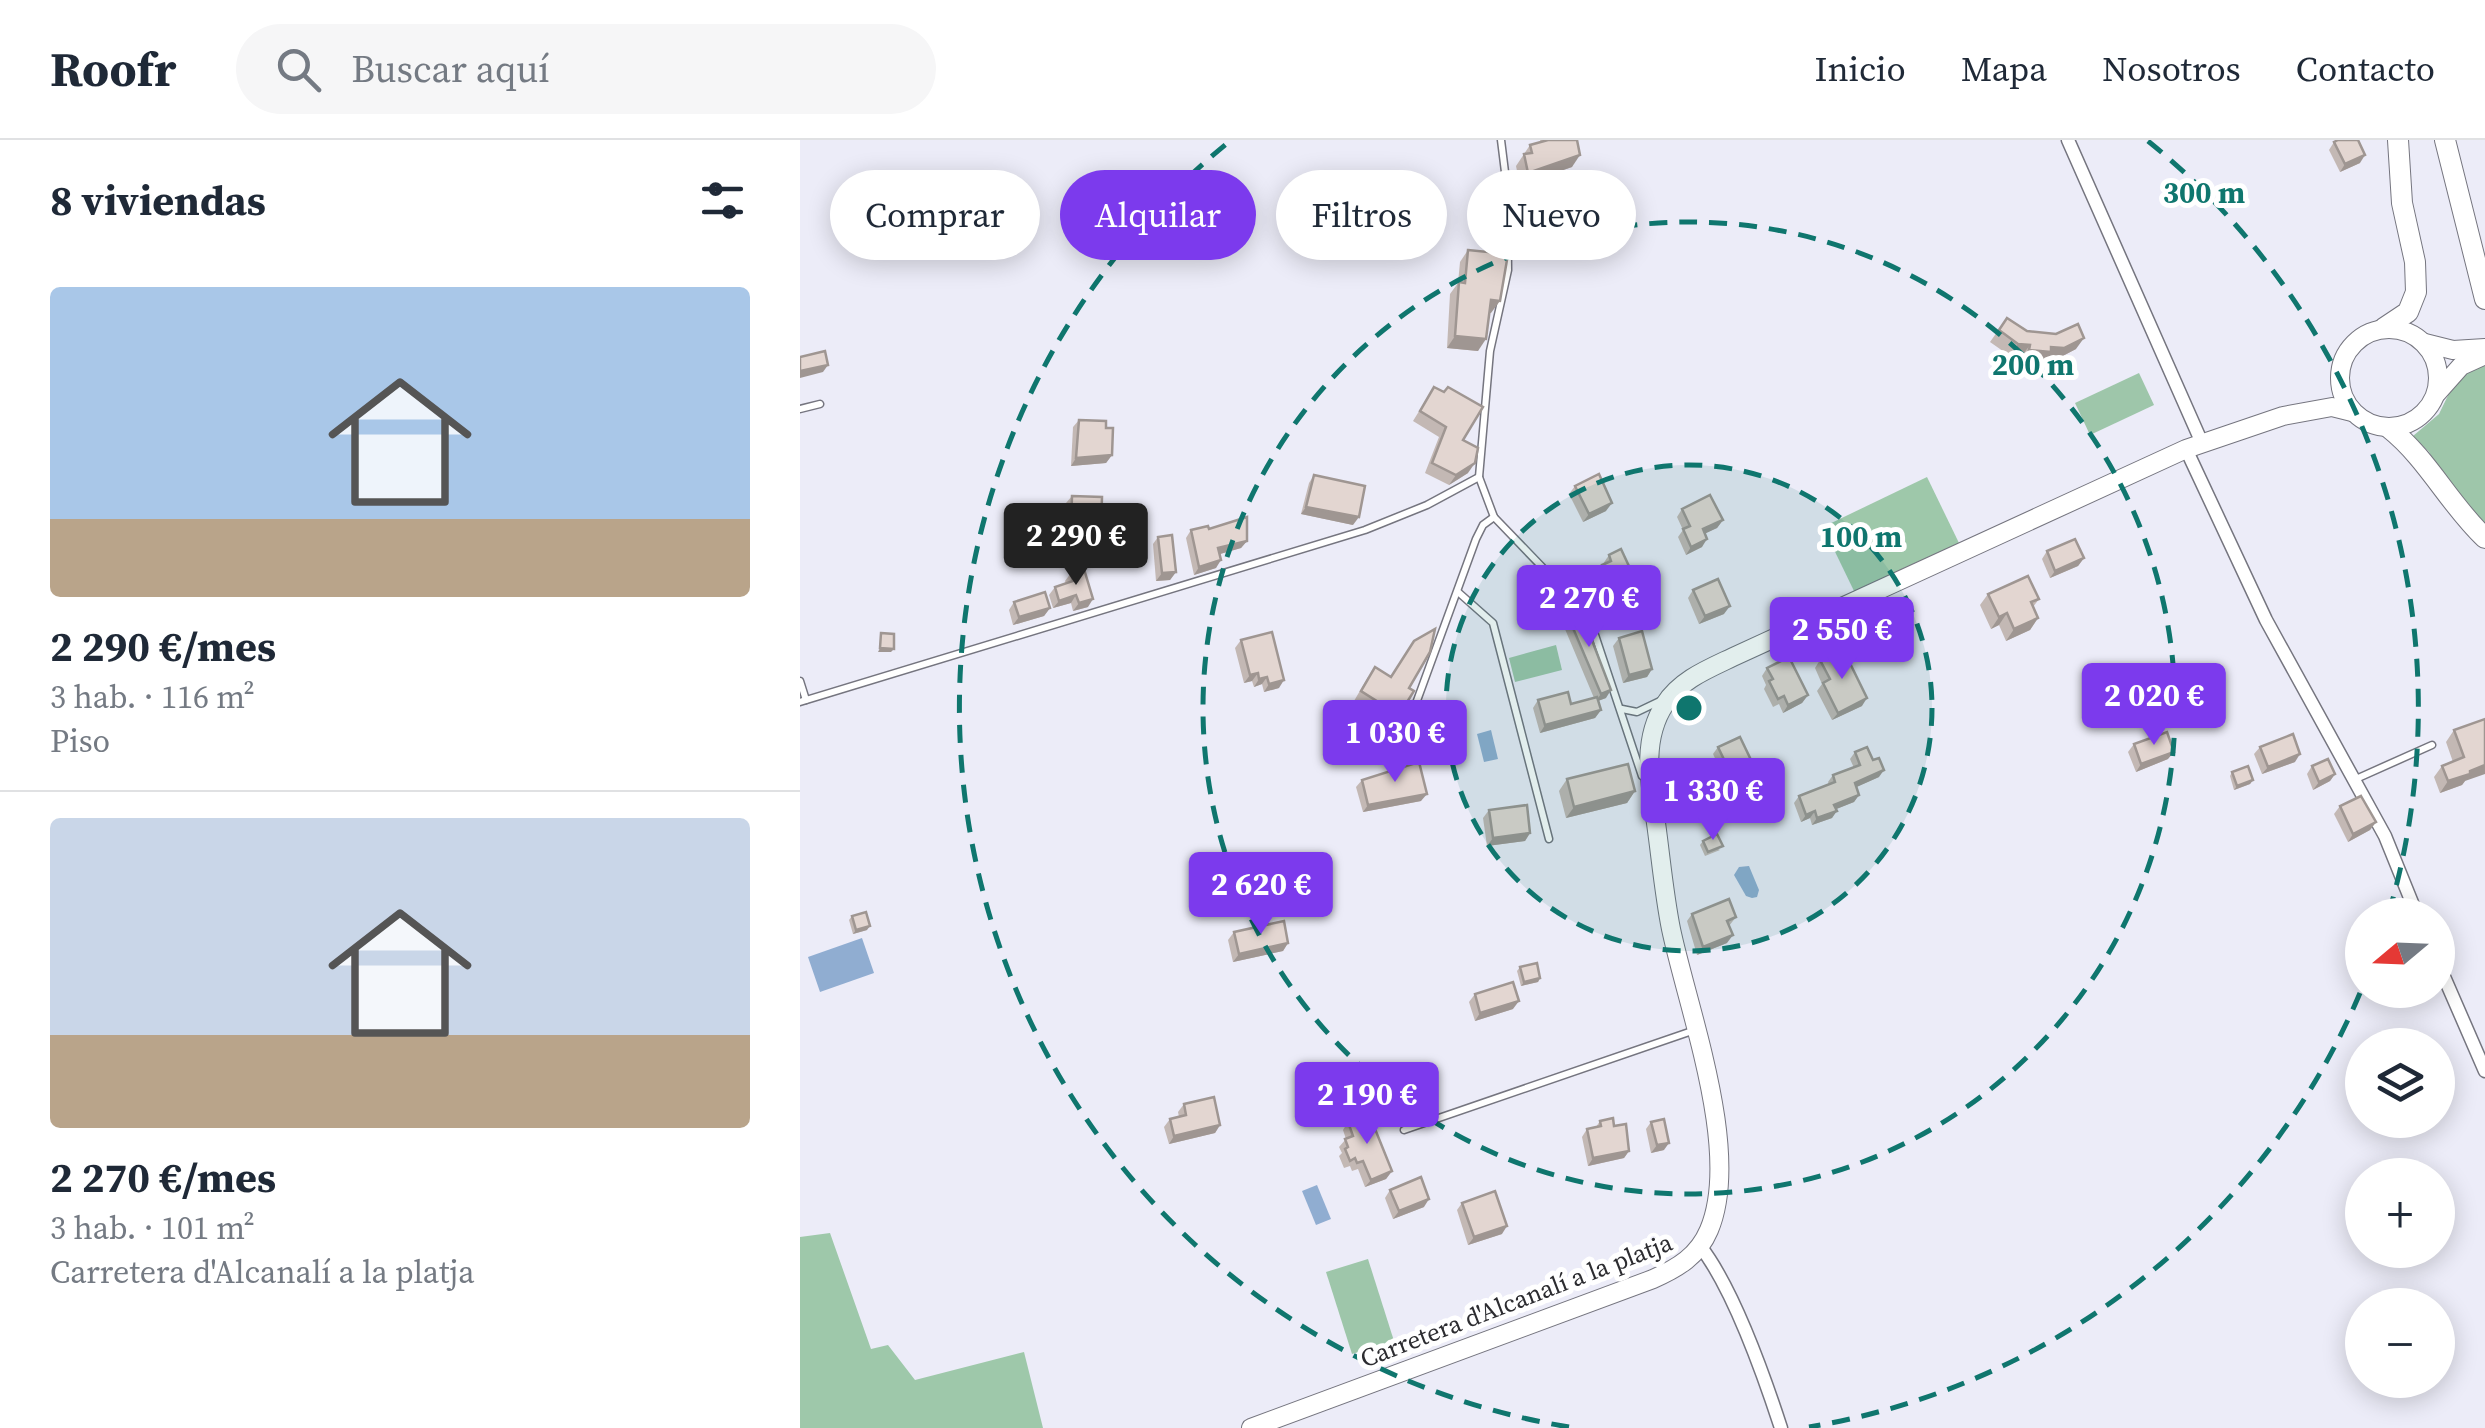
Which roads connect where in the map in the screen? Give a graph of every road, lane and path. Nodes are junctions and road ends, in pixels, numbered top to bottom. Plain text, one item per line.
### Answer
1 (1501, 140) edge
2 (2068, 140) edge
3 (2398, 140) edge
4 (2445, 140) edge
5 (2485, 299) edge
6 (2384, 328) junction
7 (2424, 343) junction
8 (2485, 351) edge
9 (2340, 370) junction
10 (2436, 393) junction
11 (820, 404) dead end
12 (800, 409) edge
13 (2352, 412) junction
14 (2282, 416) junction
15 (2390, 428) junction
16 (2194, 446) junction
17 (1479, 478) junction
18 (1494, 517) junction
19 (2485, 538) edge
20 (1458, 592) junction
21 (800, 681) edge
22 (1681, 686) junction
23 (803, 701) edge
24 (1622, 709) junction
25 (1406, 728) dead end
26 (2432, 745) dead end
27 (2356, 780) junction
28 (1656, 822) junction
29 (1549, 839) dead end
30 (2409, 898) edge
31 (2455, 1001) edge
32 (1696, 1030) junction
33 (2485, 1071) edge
34 (1404, 1130) dead end
35 (1700, 1246) junction
36 (1251, 1428) edge
37 (1781, 1428) edge

1 - 17 lane
2 - 16 street
3 - 6 main road
4 - 5 main road
6 - 7 main road
6 - 9 main road
7 - 8 main road
7 - 10 main road
8 - 10 main road
9 - 13 main road
9 - 14 main road, Carretera d'Alcanalí a la platja
10 - 15 main road
11 - 12 lane
13 - 14 main road, Carretera d'Alcanalí a la platja
13 - 15 main road
14 - 16 main road, Carretera d'Alcanalí a la platja
15 - 19 main road
16 - 22 main road, Carretera d'Alcanalí a la platja
16 - 27 street
17 - 18 lane
17 - 23 lane
18 - 20 lane
18 - 24 lane
20 - 25 lane
20 - 29 lane
21 - 23 lane
22 - 24 lane
22 - 28 main road, Carretera d'Alcanalí a la platja
24 - 28 lane
26 - 27 lane
27 - 30 street
28 - 32 main road, Carretera d'Alcanalí a la platja
31 - 33 street
32 - 34 lane
32 - 35 main road, Carretera d'Alcanalí a la platja
35 - 36 main road, Carretera d'Alcanalí a la platja
35 - 37 street

